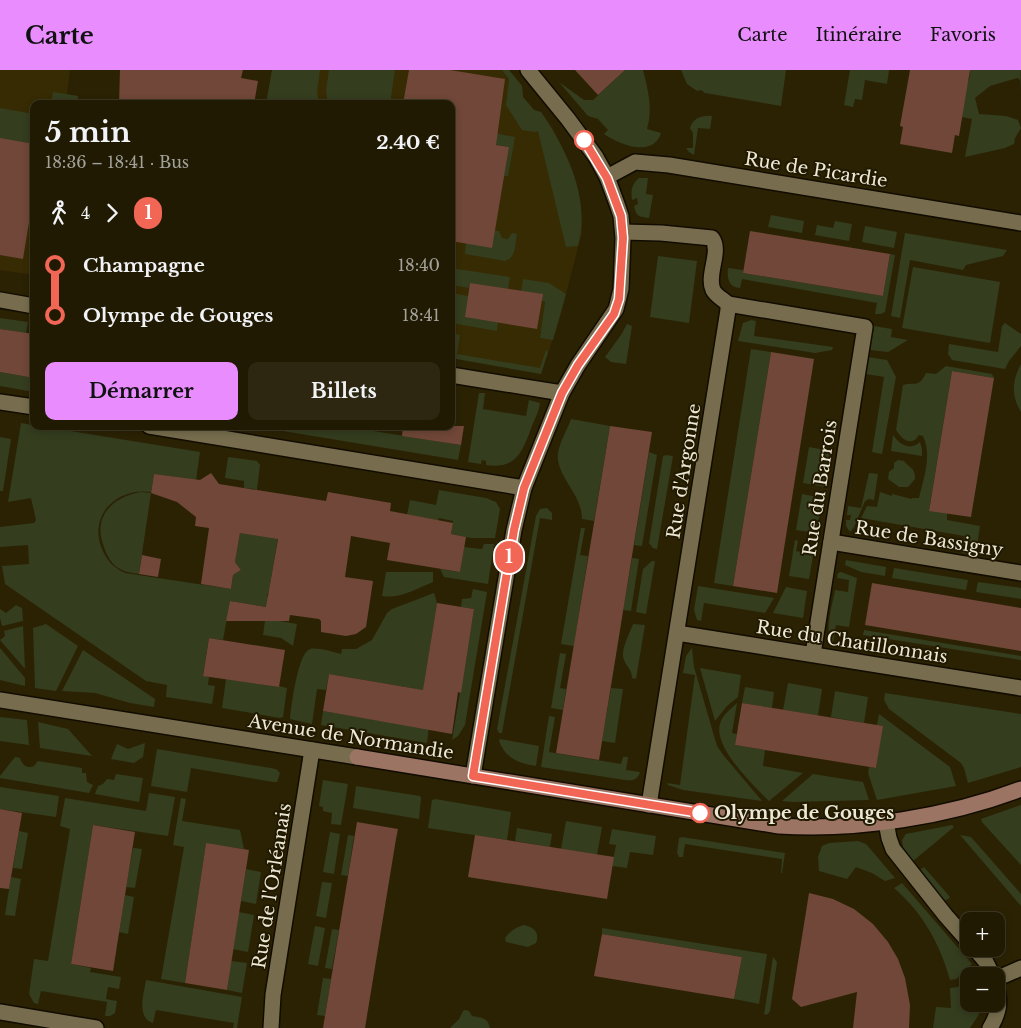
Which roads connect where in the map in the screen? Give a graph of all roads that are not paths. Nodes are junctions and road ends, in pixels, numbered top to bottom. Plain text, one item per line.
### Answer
1 (528, 70) edge
2 (607, 178) junction
3 (1021, 223) edge
4 (623, 232) junction
5 (0, 300) edge
6 (728, 304) junction
7 (30, 305) edge
8 (455, 376) edge
9 (562, 393) junction
10 (0, 402) edge
11 (30, 406) edge
12 (209, 431) edge
13 (524, 488) junction
14 (831, 542) junction
15 (1021, 573) edge
16 (677, 633) junction
17 (813, 654) junction
18 (1021, 688) edge
19 (0, 700) edge
20 (312, 750) junction
21 (357, 757) joint
22 (473, 776) junction
23 (1021, 789) edge
24 (650, 805) junction
25 (886, 822) junction
26 (960, 932) edge
27 (1021, 968) edge
28 (1005, 975) edge
29 (0, 1012) edge
30 (999, 1012) edge
31 (96, 1028) edge
32 (271, 1028) edge
33 (990, 1028) edge

1 - 2 street
2 - 3 street, Rue de Picardie
2 - 4 street
4 - 6 street
4 - 9 street
5 - 7 street
6 - 14 street, Rue du Barrois
6 - 16 street, Rue d'Argonne
8 - 9 street
9 - 13 street
10 - 11 street
12 - 13 street
13 - 22 street
14 - 15 street, Rue de Bassigny
14 - 17 street, Rue du Barrois
16 - 17 street, Rue du Chatillonnais
16 - 24 street, Rue d'Argonne
17 - 18 street, Rue du Chatillonnais
19 - 20 street, Avenue de Normandie
20 - 21 street, Avenue de Normandie
20 - 32 street, Rue de l'Orléanais
21 - 22 main road, Avenue de Normandie
22 - 24 main road, Avenue de Normandie
23 - 25 main road, Avenue de Normandie
24 - 25 main road, Avenue de Normandie
25 - 26 street
27 - 28 street
29 - 31 street
30 - 33 street

